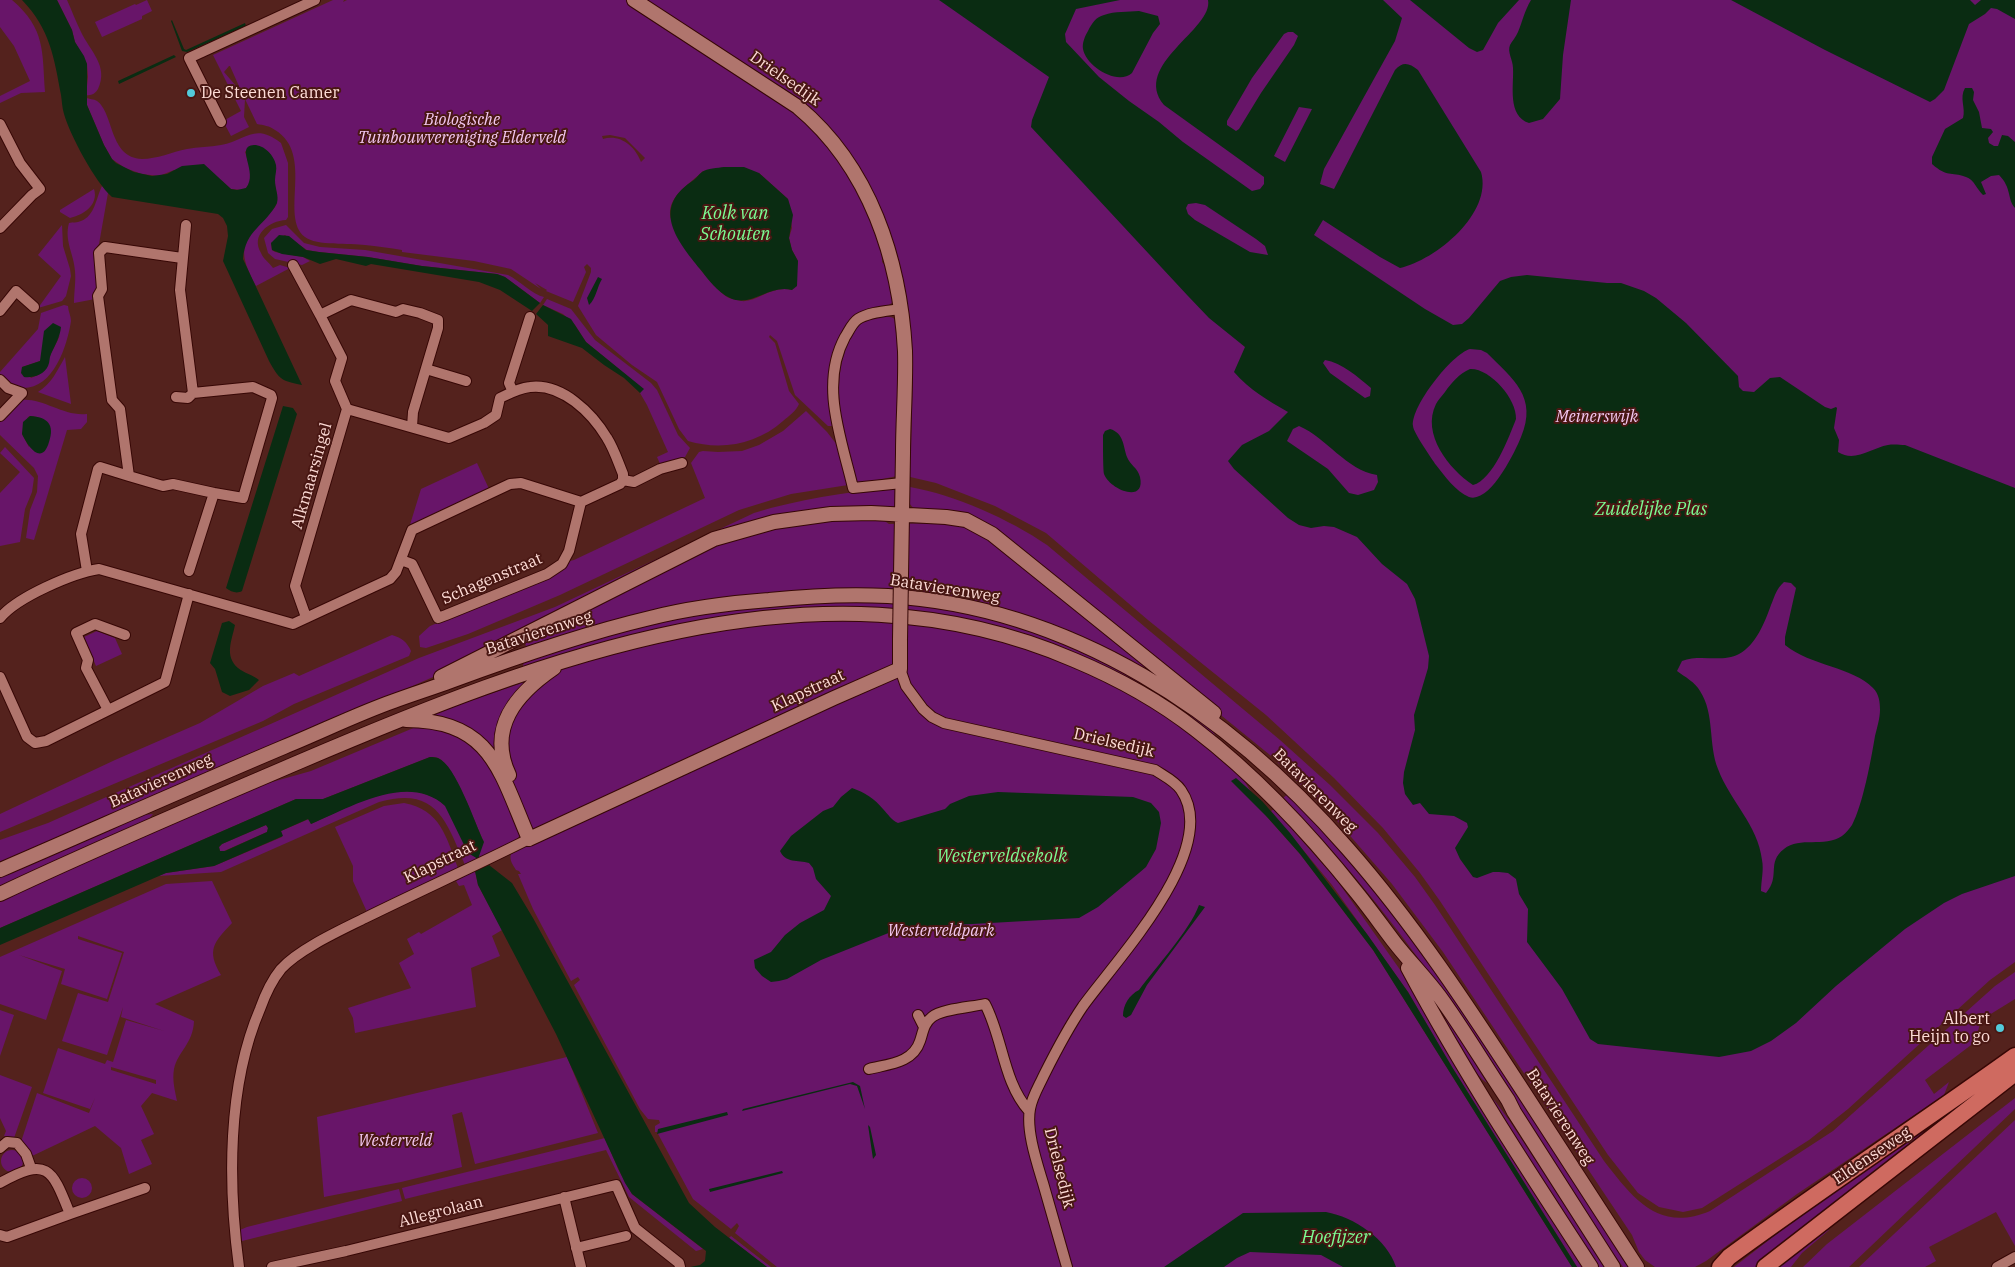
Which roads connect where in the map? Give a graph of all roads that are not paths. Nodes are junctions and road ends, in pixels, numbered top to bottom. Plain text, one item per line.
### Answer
1 (315, 0) edge
2 (634, 0) edge
3 (220, 122) dead end
4 (0, 124) edge
5 (186, 225) dead end
6 (0, 228) edge
7 (182, 258) junction
8 (293, 265) dead end
9 (34, 307) dead end
10 (900, 309) junction
11 (0, 311) edge
12 (320, 315) junction
13 (530, 317) dead end
14 (426, 369) junction
15 (0, 380) edge
16 (466, 381) dead end
17 (193, 392) junction
18 (513, 392) junction
19 (176, 397) dead end
20 (347, 408) junction
21 (0, 416) edge
22 (412, 427) junction
23 (682, 463) dead end
24 (129, 476) junction
25 (623, 480) junction
26 (902, 483) junction
27 (214, 493) junction
28 (581, 502) junction
29 (903, 514) junction
30 (401, 560) junction
31 (87, 571) junction
32 (188, 571) dead end
33 (189, 594) junction
34 (306, 617) junction
35 (0, 618) edge
36 (125, 634) dead end
37 (564, 660) junction
38 (900, 669) junction
39 (0, 677) edge
40 (419, 693) junction
41 (108, 710) junction
42 (398, 720) junction
43 (1238, 742) junction
44 (534, 837) junction
45 (0, 870) edge
46 (0, 894) edge
47 (1395, 943) junction
48 (918, 1015) dead end
49 (924, 1027) junction
50 (2015, 1056) edge
51 (868, 1069) dead end
52 (2015, 1073) edge
53 (1029, 1110) junction
54 (0, 1148) edge
55 (31, 1168) junction
56 (1, 1178) edge
57 (145, 1188) dead end
58 (564, 1197) junction
59 (70, 1214) junction
60 (0, 1235) edge
61 (626, 1236) dead end
62 (576, 1248) junction
63 (2015, 1257) edge
64 (1724, 1262) edge
65 (1637, 1266) edge
66 (239, 1267) edge
67 (272, 1267) edge
68 (581, 1267) edge
69 (680, 1267) edge
70 (1066, 1267) edge
71 (1590, 1267) edge
72 (1613, 1267) edge
73 (1710, 1267) edge
74 (1764, 1267) edge
75 (1997, 1267) edge

1 - 3 street
2 - 10 main road, Drielsedijk
4 - 6 street
5 - 7 street
7 - 17 street
7 - 24 street
8 - 12 street
9 - 11 street
10 - 26 main road, Drielsedijk
10 - 26 street
12 - 14 street
12 - 20 street
13 - 18 street
14 - 16 street
14 - 22 street
15 - 21 street
17 - 19 street
17 - 27 street
18 - 22 street, Alkmaarsingel
18 - 25 street
20 - 22 street, Alkmaarsingel
20 - 34 street, Alkmaarsingel
23 - 25 street
24 - 27 street
24 - 31 street
25 - 28 street
26 - 29 main road, Drielsedijk
27 - 32 street
28 - 30 street
28 - 30 street, Schagenstraat
29 - 38 main road, Drielsedijk, bridge
29 - 40 main road
29 - 43 main road
30 - 34 street
31 - 33 street
31 - 35 street
33 - 34 street
33 - 41 street
36 - 41 street
37 - 42 main road, Batavierenweg
37 - 44 main road
37 - 47 main road, Batavierenweg
38 - 44 main road, Klapstraat
38 - 53 street, Drielsedijk
39 - 41 street
40 - 43 main road, Batavierenweg
40 - 45 main road, Batavierenweg
42 - 44 main road
42 - 46 main road, Batavierenweg
43 - 65 main road, Batavierenweg
44 - 66 street, Klapstraat
47 - 71 main road, Batavierenweg
47 - 72 main road, Batavierenweg
48 - 49 street
49 - 51 street
49 - 53 street
50 - 64 main road, Eldenseweg
52 - 74 main road, Eldenseweg
53 - 70 street, Drielsedijk
54 - 55 street
55 - 56 street
55 - 59 street
57 - 59 street
58 - 62 street
58 - 67 street, Allegrolaan
58 - 69 street, Allegrolaan
59 - 60 street
61 - 62 street
62 - 68 street
63 - 75 street
64 - 73 main road, Eldenseweg

